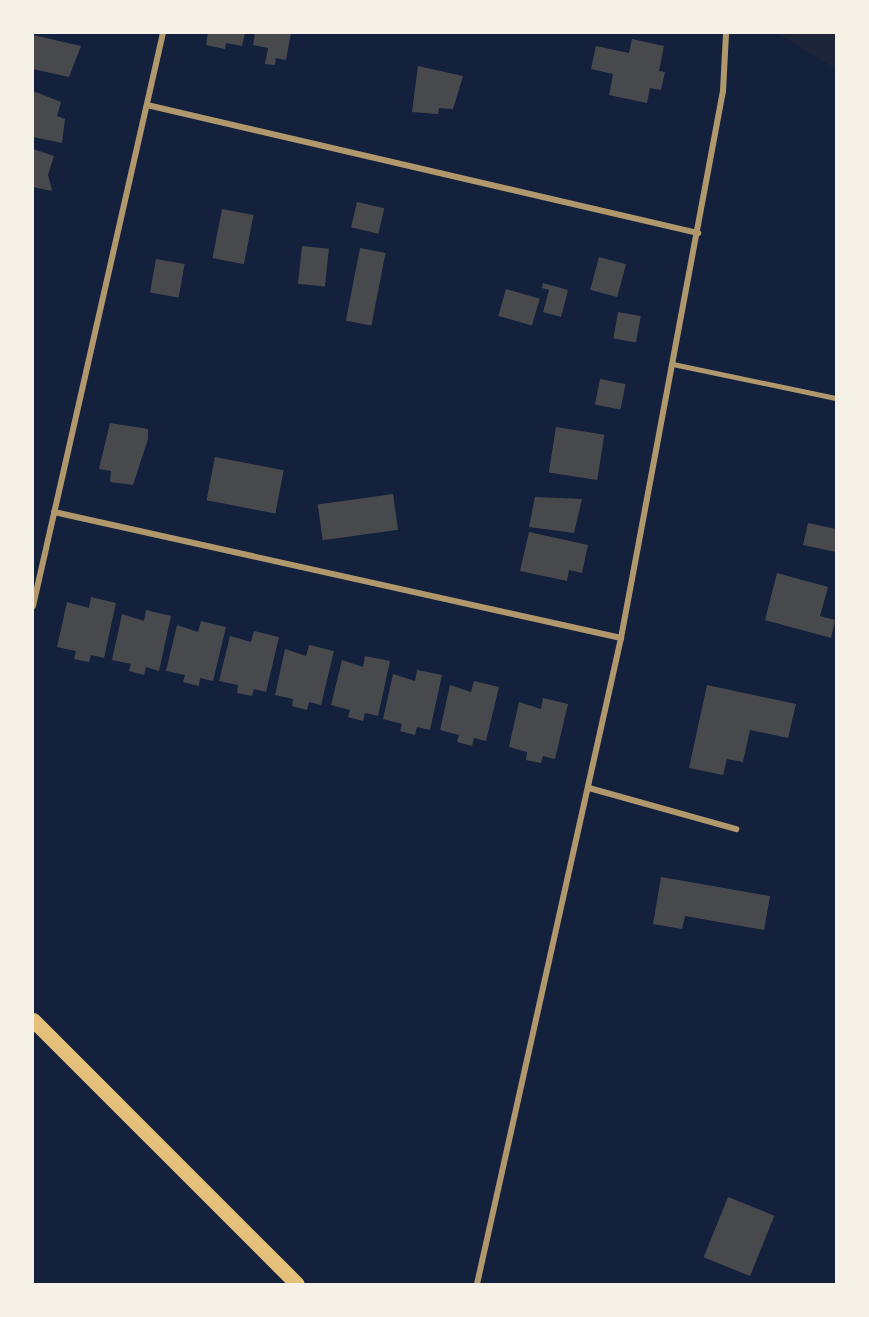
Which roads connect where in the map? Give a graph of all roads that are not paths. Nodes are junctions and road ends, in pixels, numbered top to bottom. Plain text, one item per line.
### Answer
1 (163, 33) edge
2 (726, 33) edge
3 (147, 105) junction
4 (698, 232) junction
5 (673, 364) junction
6 (836, 398) edge
7 (54, 512) junction
8 (33, 606) edge
9 (621, 638) junction
10 (589, 788) junction
11 (736, 829) dead end
12 (33, 1020) edge
13 (297, 1284) edge
14 (477, 1284) edge

1 - 3 street
2 - 4 street
3 - 4 street
3 - 7 street
4 - 5 street
5 - 6 lane
5 - 9 street
7 - 8 street
7 - 9 street
9 - 10 street
10 - 11 street
10 - 14 street
12 - 13 main road

